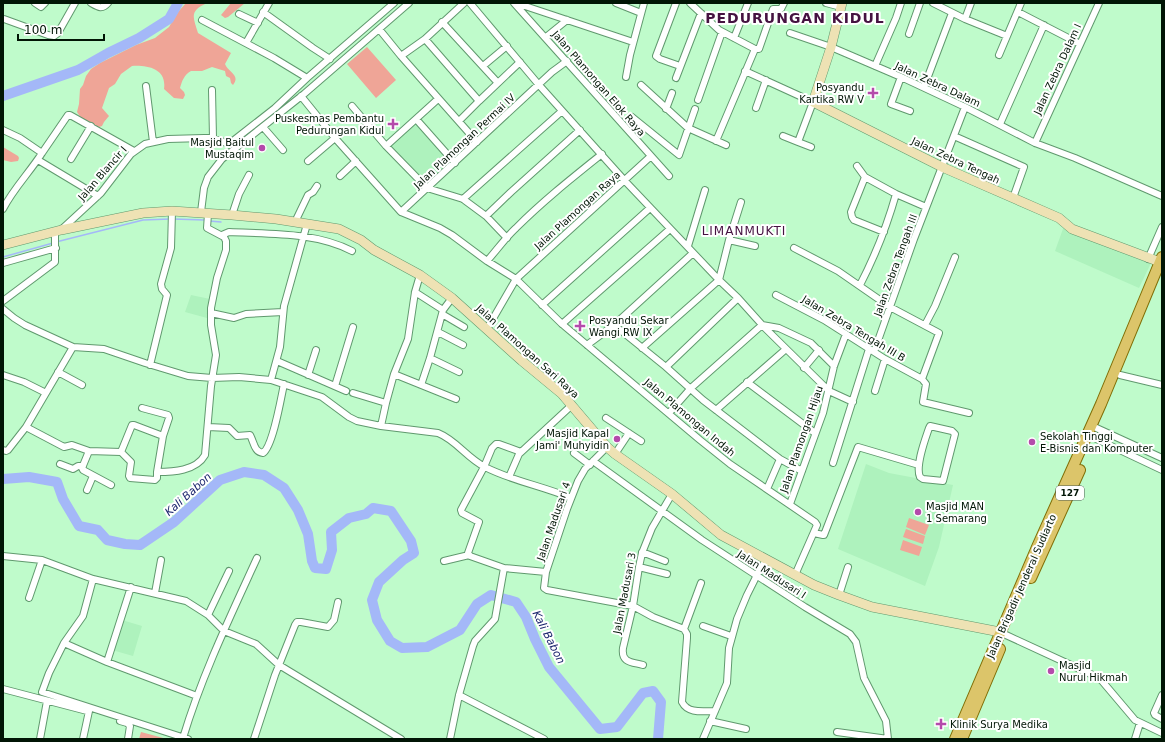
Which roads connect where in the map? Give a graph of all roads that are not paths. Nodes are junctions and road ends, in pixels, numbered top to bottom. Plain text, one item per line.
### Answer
1 (35, 3) edge
2 (45, 3) edge
3 (76, 3) edge
4 (91, 3) edge
5 (108, 3) edge
6 (269, 3) edge
7 (409, 3) edge
8 (464, 3) edge
9 (470, 3) edge
10 (515, 3) edge
11 (616, 3) edge
12 (644, 3) edge
13 (676, 3) edge
14 (690, 3) edge
15 (748, 3) edge
16 (784, 3) edge
17 (826, 3) edge
18 (901, 3) edge
19 (920, 3) edge
20 (933, 3) edge
21 (971, 3) edge
22 (1021, 3) edge
23 (1098, 3) edge
24 (392, 4) edge
25 (841, 5) edge
26 (263, 12) junction
27 (1018, 12) junction
28 (641, 13) junction
29 (701, 13) junction
30 (952, 13) junction
31 (239, 14) dead end
32 (4, 19) edge
33 (965, 19) junction
34 (202, 20) dead end
35 (567, 20) junction
36 (442, 22) junction
37 (258, 23) junction
38 (1044, 25) junction
39 (379, 29) junction
40 (722, 32) junction
41 (790, 33) dead end
42 (909, 34) dead end
43 (1006, 36) junction
44 (546, 37) junction
45 (734, 38) junction
46 (425, 39) junction
47 (633, 42) junction
48 (246, 43) junction
49 (1080, 44) junction
50 (507, 46) junction
51 (832, 47) junction
52 (755, 49) junction
53 (998, 55) dead end
54 (401, 56) junction
55 (330, 59) junction
56 (567, 61) junction
57 (520, 62) junction
58 (483, 66) junction
59 (680, 66) junction
60 (875, 66) junction
61 (745, 71) junction
62 (315, 73) junction
63 (626, 77) dead end
64 (901, 77) junction
65 (307, 78) junction
66 (676, 78) dead end
67 (321, 80) junction
68 (766, 80) junction
69 (498, 83) junction
70 (539, 85) junction
71 (146, 86) dead end
72 (641, 86) dead end
73 (924, 87) junction
74 (212, 90) dead end
75 (672, 93) dead end
76 (301, 96) junction
77 (438, 99) junction
78 (698, 100) dead end
79 (478, 101) junction
80 (813, 102) junction
81 (352, 106) dead end
82 (965, 106) junction
83 (756, 108) dead end
84 (666, 109) junction
85 (696, 109) dead end
86 (562, 111) junction
87 (910, 111) dead end
88 (632, 118) dead end
89 (416, 120) junction
90 (459, 121) junction
91 (1000, 124) junction
92 (91, 126) junction
93 (263, 127) junction
94 (688, 128) junction
95 (3, 130) edge
96 (580, 130) junction
97 (783, 136) dead end
98 (954, 136) junction
99 (213, 138) junction
100 (335, 138) junction
101 (716, 141) junction
102 (153, 142) junction
103 (477, 142) junction
104 (798, 142) junction
105 (1035, 143) junction
106 (229, 144) junction
107 (726, 145) dead end
108 (386, 146) junction
109 (811, 147) dead end
110 (233, 149) junction
111 (283, 150) dead end
112 (134, 151) junction
113 (42, 153) junction
114 (602, 154) junction
115 (651, 156) junction
116 (71, 159) dead end
117 (38, 160) junction
118 (308, 161) dead end
119 (356, 162) junction
120 (455, 163) junction
121 (857, 166) dead end
122 (942, 167) junction
123 (249, 175) dead end
124 (340, 176) dead end
125 (668, 176) dead end
126 (865, 177) junction
127 (625, 181) junction
128 (317, 186) dead end
129 (427, 188) junction
130 (705, 190) dead end
131 (896, 194) junction
132 (98, 196) junction
133 (1162, 196) edge
134 (1013, 198) junction
135 (463, 199) junction
136 (741, 202) dead end
137 (926, 207) junction
138 (650, 208) junction
139 (3, 209) edge
140 (401, 212) junction
141 (172, 213) junction
142 (205, 215) junction
143 (232, 215) junction
144 (486, 216) junction
145 (295, 222) junction
146 (307, 224) junction
147 (1162, 227) edge
148 (670, 229) junction
149 (57, 232) junction
150 (884, 232) junction
151 (222, 236) junction
152 (304, 237) junction
153 (507, 238) junction
154 (729, 240) junction
155 (3, 245) edge
156 (688, 246) junction
157 (755, 246) dead end
158 (56, 248) junction
159 (794, 248) dead end
160 (352, 251) dead end
161 (693, 253) junction
162 (955, 257) dead end
163 (1148, 259) junction
164 (1161, 260) edge
165 (487, 261) junction
166 (3, 264) edge
167 (420, 275) junction
168 (1162, 275) edge
169 (516, 279) junction
170 (719, 280) junction
171 (860, 285) junction
172 (415, 292) junction
173 (776, 295) dead end
174 (738, 298) junction
175 (3, 302) edge
176 (542, 305) junction
177 (446, 306) junction
178 (890, 307) junction
179 (3, 309) edge
180 (283, 312) junction
181 (211, 313) junction
182 (562, 324) junction
183 (614, 325) junction
184 (762, 325) junction
185 (925, 325) junction
186 (353, 327) dead end
187 (464, 327) dead end
188 (487, 329) junction
189 (438, 332) junction
190 (846, 334) junction
191 (463, 345) dead end
192 (587, 345) junction
193 (73, 347) junction
194 (642, 348) junction
195 (786, 349) junction
196 (316, 350) dead end
197 (819, 350) junction
198 (872, 351) junction
199 (430, 358) junction
200 (885, 359) junction
201 (277, 361) junction
202 (150, 365) junction
203 (834, 366) junction
204 (666, 367) junction
205 (804, 368) junction
206 (58, 372) junction
207 (459, 372) dead end
208 (394, 374) junction
209 (3, 375) edge
210 (308, 375) junction
211 (1120, 375) junction
212 (212, 378) junction
213 (922, 379) junction
214 (271, 380) junction
215 (747, 382) junction
216 (284, 384) junction
217 (421, 384) junction
218 (82, 385) dead end
219 (1162, 385) edge
220 (335, 386) junction
221 (691, 388) junction
222 (829, 391) junction
223 (875, 391) dead end
224 (46, 393) junction
225 (456, 399) dead end
226 (853, 402) junction
227 (386, 403) junction
228 (572, 405) junction
229 (142, 408) dead end
230 (716, 410) junction
231 (669, 413) junction
232 (970, 413) dead end
233 (606, 418) dead end
234 (208, 426) junction
235 (381, 426) junction
236 (26, 427) junction
237 (1092, 432) junction
238 (629, 433) junction
239 (815, 433) junction
240 (163, 436) junction
241 (1120, 438) junction
242 (641, 441) dead end
243 (607, 447) junction
244 (1115, 448) junction
245 (3, 450) edge
246 (89, 451) junction
247 (121, 452) junction
248 (521, 452) junction
249 (1148, 452) junction
250 (574, 453) dead end
251 (615, 454) junction
252 (1159, 457) edge
253 (780, 459) junction
254 (1143, 461) junction
255 (592, 463) junction
256 (60, 464) dead end
257 (833, 464) dead end
258 (919, 465) junction
259 (1152, 465) junction
260 (83, 466) junction
261 (484, 467) junction
262 (1162, 470) edge
263 (802, 471) junction
264 (158, 472) junction
265 (93, 476) junction
266 (509, 477) junction
267 (111, 485) dead end
268 (767, 489) junction
269 (87, 490) dead end
270 (672, 494) junction
271 (571, 498) junction
272 (790, 504) junction
273 (661, 510) junction
274 (814, 533) junction
275 (642, 552) junction
276 (469, 555) junction
277 (3, 556) edge
278 (257, 558) dead end
279 (42, 560) junction
280 (161, 560) dead end
281 (444, 561) dead end
282 (665, 561) dead end
283 (848, 566) dead end
284 (639, 567) junction
285 (504, 568) junction
286 (761, 568) junction
287 (229, 571) dead end
288 (546, 572) junction
289 (667, 574) dead end
290 (795, 575) junction
291 (93, 578) junction
292 (701, 583) dead end
293 (131, 587) junction
294 (155, 593) junction
295 (839, 595) junction
296 (28, 598) dead end
297 (338, 602) dead end
298 (633, 606) junction
299 (208, 615) junction
300 (703, 626) dead end
301 (684, 629) junction
302 (224, 631) junction
303 (1003, 634) junction
304 (731, 636) junction
305 (64, 643) junction
306 (108, 662) junction
307 (279, 665) junction
308 (643, 665) dead end
309 (3, 689) edge
310 (459, 694) junction
311 (1162, 695) edge
312 (197, 696) junction
313 (47, 701) junction
314 (89, 711) junction
315 (715, 711) junction
316 (1162, 719) edge
317 (710, 721) junction
318 (1140, 723) junction
319 (746, 729) dead end
320 (837, 732) dead end
321 (1162, 733) edge
322 (186, 738) edge
323 (40, 739) edge
324 (83, 739) edge
325 (128, 739) edge
326 (254, 739) edge
327 (401, 739) edge
328 (450, 739) edge
329 (544, 739) edge
330 (703, 739) edge
331 (888, 739) edge
332 (954, 739) edge
333 (962, 739) edge
334 (1135, 739) edge

1 - 2 street
3 - 32 street
4 - 5 street
6 - 26 street
7 - 39 street
8 - 36 street
9 - 50 street
10 - 35 street
10 - 44 street, Jalan Plamongan Elok Raya
11 - 28 street
12 - 28 street
13 - 59 street
14 - 29 street
15 - 45 street
16 - 52 street
17 - 25 street
18 - 60 street
19 - 42 street
20 - 30 street
21 - 33 street
22 - 27 street
23 - 49 street, Jalan Zebra Dalam I
24 - 55 street
25 - 51 street
26 - 37 street
26 - 55 street
27 - 38 street
27 - 43 street
28 - 47 street
29 - 40 street
29 - 59 street
30 - 33 street
30 - 73 street
31 - 37 street
33 - 43 street
34 - 48 street
35 - 44 street
35 - 47 street
36 - 46 street
36 - 58 street
37 - 48 street
38 - 49 street
38 - 91 street
39 - 54 street
39 - 67 street
40 - 45 street
40 - 78 street
41 - 51 street, Jalan Zebra Dalam
43 - 53 street
44 - 56 street, Jalan Plamongan Elok Raya
45 - 52 street
46 - 54 street
46 - 79 street
47 - 63 street
48 - 65 street
49 - 105 street, Jalan Zebra Dalam I
50 - 57 street
50 - 58 street
51 - 60 street, Jalan Zebra Dalam
51 - 80 street
52 - 61 street
54 - 77 street
55 - 62 street
56 - 70 street, Jalan Plamongan Permai IV
56 - 115 street, Jalan Plamongan Elok Raya
57 - 69 street
57 - 70 street
58 - 69 street
59 - 66 street
60 - 64 street, Jalan Zebra Dalam
61 - 68 street, Jalan Zebra Tengah
61 - 101 street
62 - 65 street
62 - 67 street
64 - 73 street, Jalan Zebra Dalam
64 - 87 street
65 - 106 street
67 - 76 street
68 - 80 street, Jalan Zebra Tengah
68 - 83 street
69 - 79 street
70 - 86 street
70 - 103 street, Jalan Plamongan Permai IV
71 - 102 street
72 - 84 street
73 - 82 street, Jalan Zebra Dalam
74 - 99 street
75 - 84 street
76 - 93 street
76 - 100 street
77 - 89 street
77 - 90 street
79 - 90 street
80 - 104 street
80 - 122 street, Jalan Zebra Tengah
81 - 108 street
82 - 91 street, Jalan Zebra Dalam
82 - 98 street, Jalan Zebra Tengah III
84 - 94 street
85 - 94 street
86 - 96 street
86 - 135 street
88 - 94 street
89 - 108 street
89 - 120 street
90 - 103 street
91 - 105 street, Jalan Zebra Dalam
92 - 112 street
92 - 113 street
92 - 116 street
93 - 110 street
93 - 111 street
94 - 101 street
95 - 113 street
96 - 114 street
96 - 144 street
97 - 104 street
98 - 122 street, Jalan Zebra Tengah III
98 - 134 street
99 - 102 street, Jalan Blancir I
99 - 106 street, Jalan Blancir I
100 - 118 street
100 - 119 street
101 - 107 street
102 - 112 street, Jalan Blancir I
103 - 120 street, Jalan Plamongan Permai IV
104 - 109 street
105 - 133 street, Jalan Zebra Dalam
106 - 110 street
108 - 129 street
110 - 142 street
112 - 132 street, Jalan Blancir I
113 - 117 street
114 - 127 street
114 - 153 street
115 - 125 street, Jalan Plamongan Elok Raya
115 - 127 street, Jalan Plamongan Raya
117 - 132 street
117 - 139 street
119 - 124 street
119 - 140 street
120 - 129 street, Jalan Plamongan Permai IV
121 - 126 street
122 - 134 street, Jalan Zebra Tengah
122 - 137 street, Jalan Zebra Tengah III
123 - 143 street
126 - 131 street, Jalan Zebra Tengah III
126 - 150 street
127 - 138 street
127 - 169 street, Jalan Plamongan Raya
128 - 145 street
129 - 135 street
129 - 140 street, Jalan Plamongan Permai IV
130 - 156 street
131 - 137 street, Jalan Zebra Tengah III
131 - 150 street
132 - 149 street, Jalan Blancir I
134 - 163 street, Jalan Zebra Tengah
135 - 144 street
136 - 154 street
137 - 178 street, Jalan Zebra Tengah III
138 - 148 street
138 - 176 street
140 - 165 street, Jalan Plamongan Indah
141 - 142 street, Jalan Plamongan Sari Raya
141 - 149 street, Jalan Plamongan Sari Raya
141 - 202 street
142 - 143 street, Jalan Plamongan Sari Raya
142 - 151 street
143 - 145 street, Jalan Plamongan Sari Raya
144 - 153 street
145 - 146 street, Jalan Plamongan Sari Raya
146 - 152 street
146 - 167 street, Jalan Plamongan Sari Raya
147 - 163 street
148 - 156 street
148 - 182 street
149 - 155 street, Jalan Plamongan Sari Raya
149 - 158 street
150 - 171 street
151 - 152 street
151 - 181 street
152 - 160 street
152 - 180 street
153 - 165 street
154 - 157 street
154 - 170 street
156 - 161 street
158 - 166 street
158 - 175 street
159 - 171 street
161 - 170 street
161 - 183 street
162 - 185 street
163 - 164 street, Jalan Zebra Tengah
164 - 237 main road, Jalan Brigadir Jenderal Sudiarto / 127
165 - 169 street, Jalan Plamongan Indah
167 - 172 street
167 - 177 street, Jalan Plamongan Sari Raya
168 - 211 main road, Jalan Brigadir Jenderal Sudiarto / 127
169 - 176 street, Jalan Plamongan Indah
169 - 188 street, Jalan Plamongan Raya
170 - 174 street
170 - 194 street
171 - 178 street
172 - 177 street
172 - 208 street
173 - 190 street, Jalan Zebra Tengah III B
174 - 184 street
174 - 204 street
176 - 182 street, Jalan Plamongan Indah
177 - 187 street
177 - 188 street, Jalan Plamongan Sari Raya
177 - 189 street
178 - 185 street
178 - 198 street, Jalan Zebra Tengah III
179 - 193 street
180 - 181 street
180 - 201 street
181 - 212 street
182 - 192 street, Jalan Plamongan Indah
183 - 192 street
183 - 194 street
184 - 195 street
184 - 197 street
184 - 221 street
185 - 213 street
186 - 220 street
188 - 228 street, Jalan Plamongan Sari Raya
189 - 191 street
189 - 199 street
190 - 198 street, Jalan Zebra Tengah III B
190 - 203 street, Jalan Plamongan Hijau
192 - 231 street, Jalan Plamongan Indah
193 - 202 street
193 - 206 street
194 - 204 street
195 - 205 street
195 - 215 street
196 - 210 street
197 - 203 street
197 - 205 street
198 - 200 street, Jalan Zebra Tengah III B
198 - 226 street
199 - 207 street
199 - 217 street
200 - 213 street, Jalan Zebra Tengah III B
200 - 223 street
201 - 210 street
201 - 214 street
202 - 212 street
203 - 222 street, Jalan Plamongan Hijau
204 - 221 street
205 - 222 street
206 - 218 street
206 - 224 street
208 - 217 street
208 - 227 street
209 - 224 street
210 - 220 street
211 - 219 street
211 - 237 main road, Jalan Brigadir Jenderal Sudiarto / 127
212 - 214 street
212 - 234 street
213 - 232 street
214 - 216 street
215 - 230 street
215 - 239 street
216 - 234 street
216 - 235 street
217 - 225 street
220 - 227 street
221 - 230 street
221 - 231 street
222 - 226 street
222 - 239 street, Jalan Plamongan Hijau
224 - 236 street
226 - 257 street
227 - 235 street
228 - 243 street, Jalan Plamongan Sari Raya
228 - 248 street
229 - 240 street
230 - 253 street
231 - 268 street, Jalan Plamongan Indah
233 - 238 street
234 - 264 street
235 - 261 street
236 - 245 street
236 - 246 street
237 - 241 street
237 - 244 street
237 - 303 main road, Jalan Brigadir Jenderal Sudiarto / 127
238 - 242 street
238 - 251 street
239 - 263 street, Jalan Plamongan Hijau
240 - 247 street
240 - 264 street
241 - 244 street
241 - 249 street
243 - 251 street, Jalan Plamongan Sari Raya
243 - 255 street, Jalan Madusari 4
244 - 254 street
246 - 247 street
246 - 260 street
247 - 264 street
248 - 261 street
248 - 266 street
249 - 252 street
249 - 254 street
250 - 255 street, Jalan Madusari I
251 - 270 street, Jalan Plamongan Sari Raya
252 - 259 street
253 - 263 street
253 - 268 street
254 - 259 street
255 - 271 street, Jalan Madusari 4
255 - 273 street, Jalan Madusari I
256 - 260 street
258 - 258 street
258 - 274 street
259 - 262 street
260 - 265 street
261 - 266 street
261 - 276 street
263 - 272 street, Jalan Plamongan Hijau
265 - 267 street
265 - 269 street
266 - 271 street
268 - 272 street, Jalan Plamongan Indah
270 - 273 street, Jalan Madusari 3
270 - 286 street, Jalan Plamongan Sari Raya
271 - 288 street, Jalan Madusari 4
272 - 274 street, Jalan Plamongan Indah
273 - 275 street, Jalan Madusari 3
273 - 286 street, Jalan Madusari I
274 - 290 street
275 - 282 street
275 - 284 street, Jalan Madusari 3
276 - 281 street
276 - 285 street
277 - 279 street
278 - 302 street
279 - 291 street
279 - 296 street
280 - 294 street
283 - 295 street
284 - 289 street
284 - 298 street, Jalan Madusari 3
285 - 288 street
285 - 310 street
286 - 290 street, Jalan Plamongan Sari Raya
286 - 304 street
286 - 331 street, Jalan Madusari I
287 - 299 street
288 - 298 street, Jalan Madusari 4
290 - 295 street, Jalan Plamongan Sari Raya
291 - 293 street
291 - 305 street
292 - 301 street
293 - 294 street
293 - 306 street
294 - 299 street
295 - 303 street, Jalan Plamongan Sari Raya
297 - 307 street
298 - 301 street
298 - 308 street, Jalan Madusari 3
299 - 302 street
300 - 304 street
301 - 315 street
302 - 307 street
302 - 312 street
303 - 318 street
303 - 332 main road, Jalan Brigadir Jenderal Sudiarto / 127
303 - 333 main road, Jalan Brigadir Jenderal Sudiarto / 127
304 - 315 street
305 - 306 street
305 - 322 street
306 - 312 street
307 - 326 street
307 - 327 street
309 - 313 street
310 - 328 street
310 - 329 street
311 - 316 street
312 - 322 street
313 - 314 street
313 - 323 street
314 - 324 street
314 - 325 street
315 - 317 street
317 - 319 street
317 - 330 street
318 - 321 street
318 - 334 street
320 - 331 street

